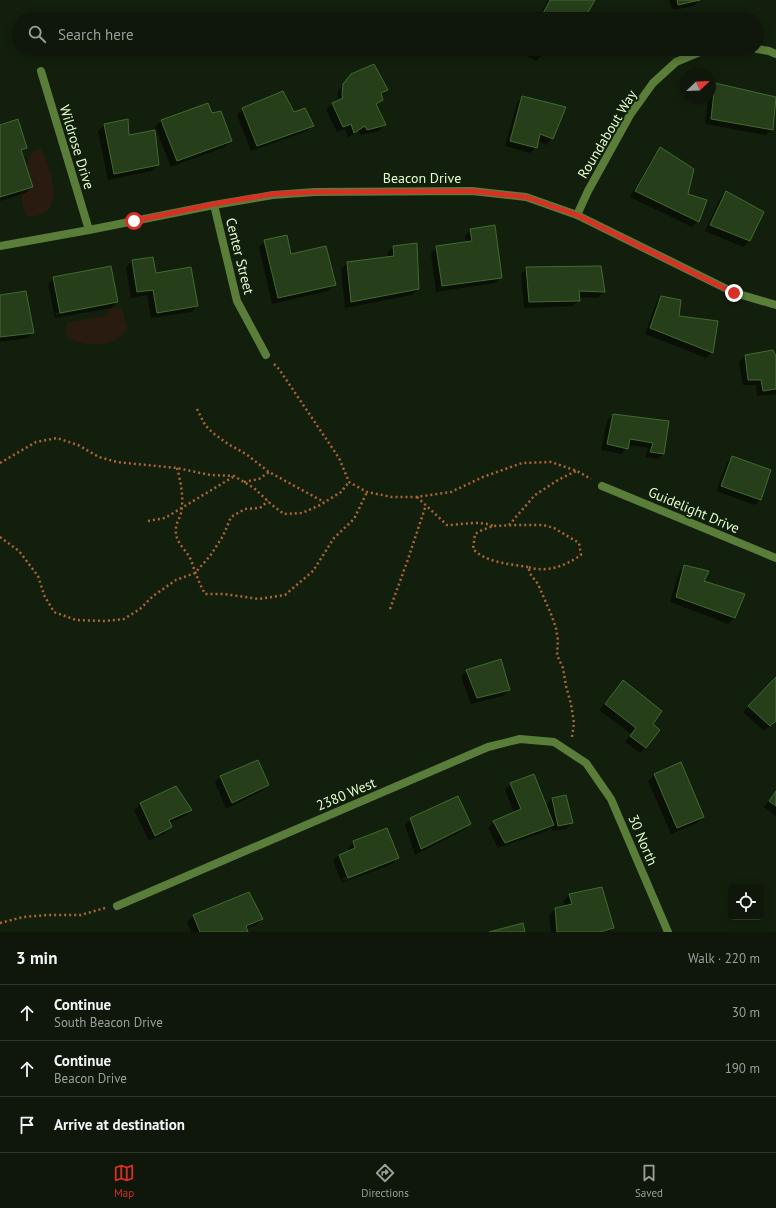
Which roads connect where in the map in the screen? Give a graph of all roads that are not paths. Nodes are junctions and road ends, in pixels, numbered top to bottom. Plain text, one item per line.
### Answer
1 (764, 50) edge
2 (776, 54) edge
3 (690, 56) edge
4 (41, 71) dead end
5 (214, 204) junction
6 (577, 215) junction
7 (89, 230) junction
8 (0, 246) edge
9 (776, 305) edge
10 (266, 355) road end
11 (602, 486) road end
12 (776, 558) edge
13 (586, 763) joint
14 (117, 906) dead end
15 (668, 932) edge

1 - 2 street
3 - 6 street, Roundabout Way
4 - 7 street, Wildrose Drive
5 - 6 street, Beacon Drive
5 - 7 street, Beacon Drive
5 - 10 street, Center Street
6 - 9 street, Beacon Drive
7 - 8 street, Beacon Drive
11 - 12 street, Guidelight Drive
13 - 14 street, 2380 West
13 - 15 street, 30 North

